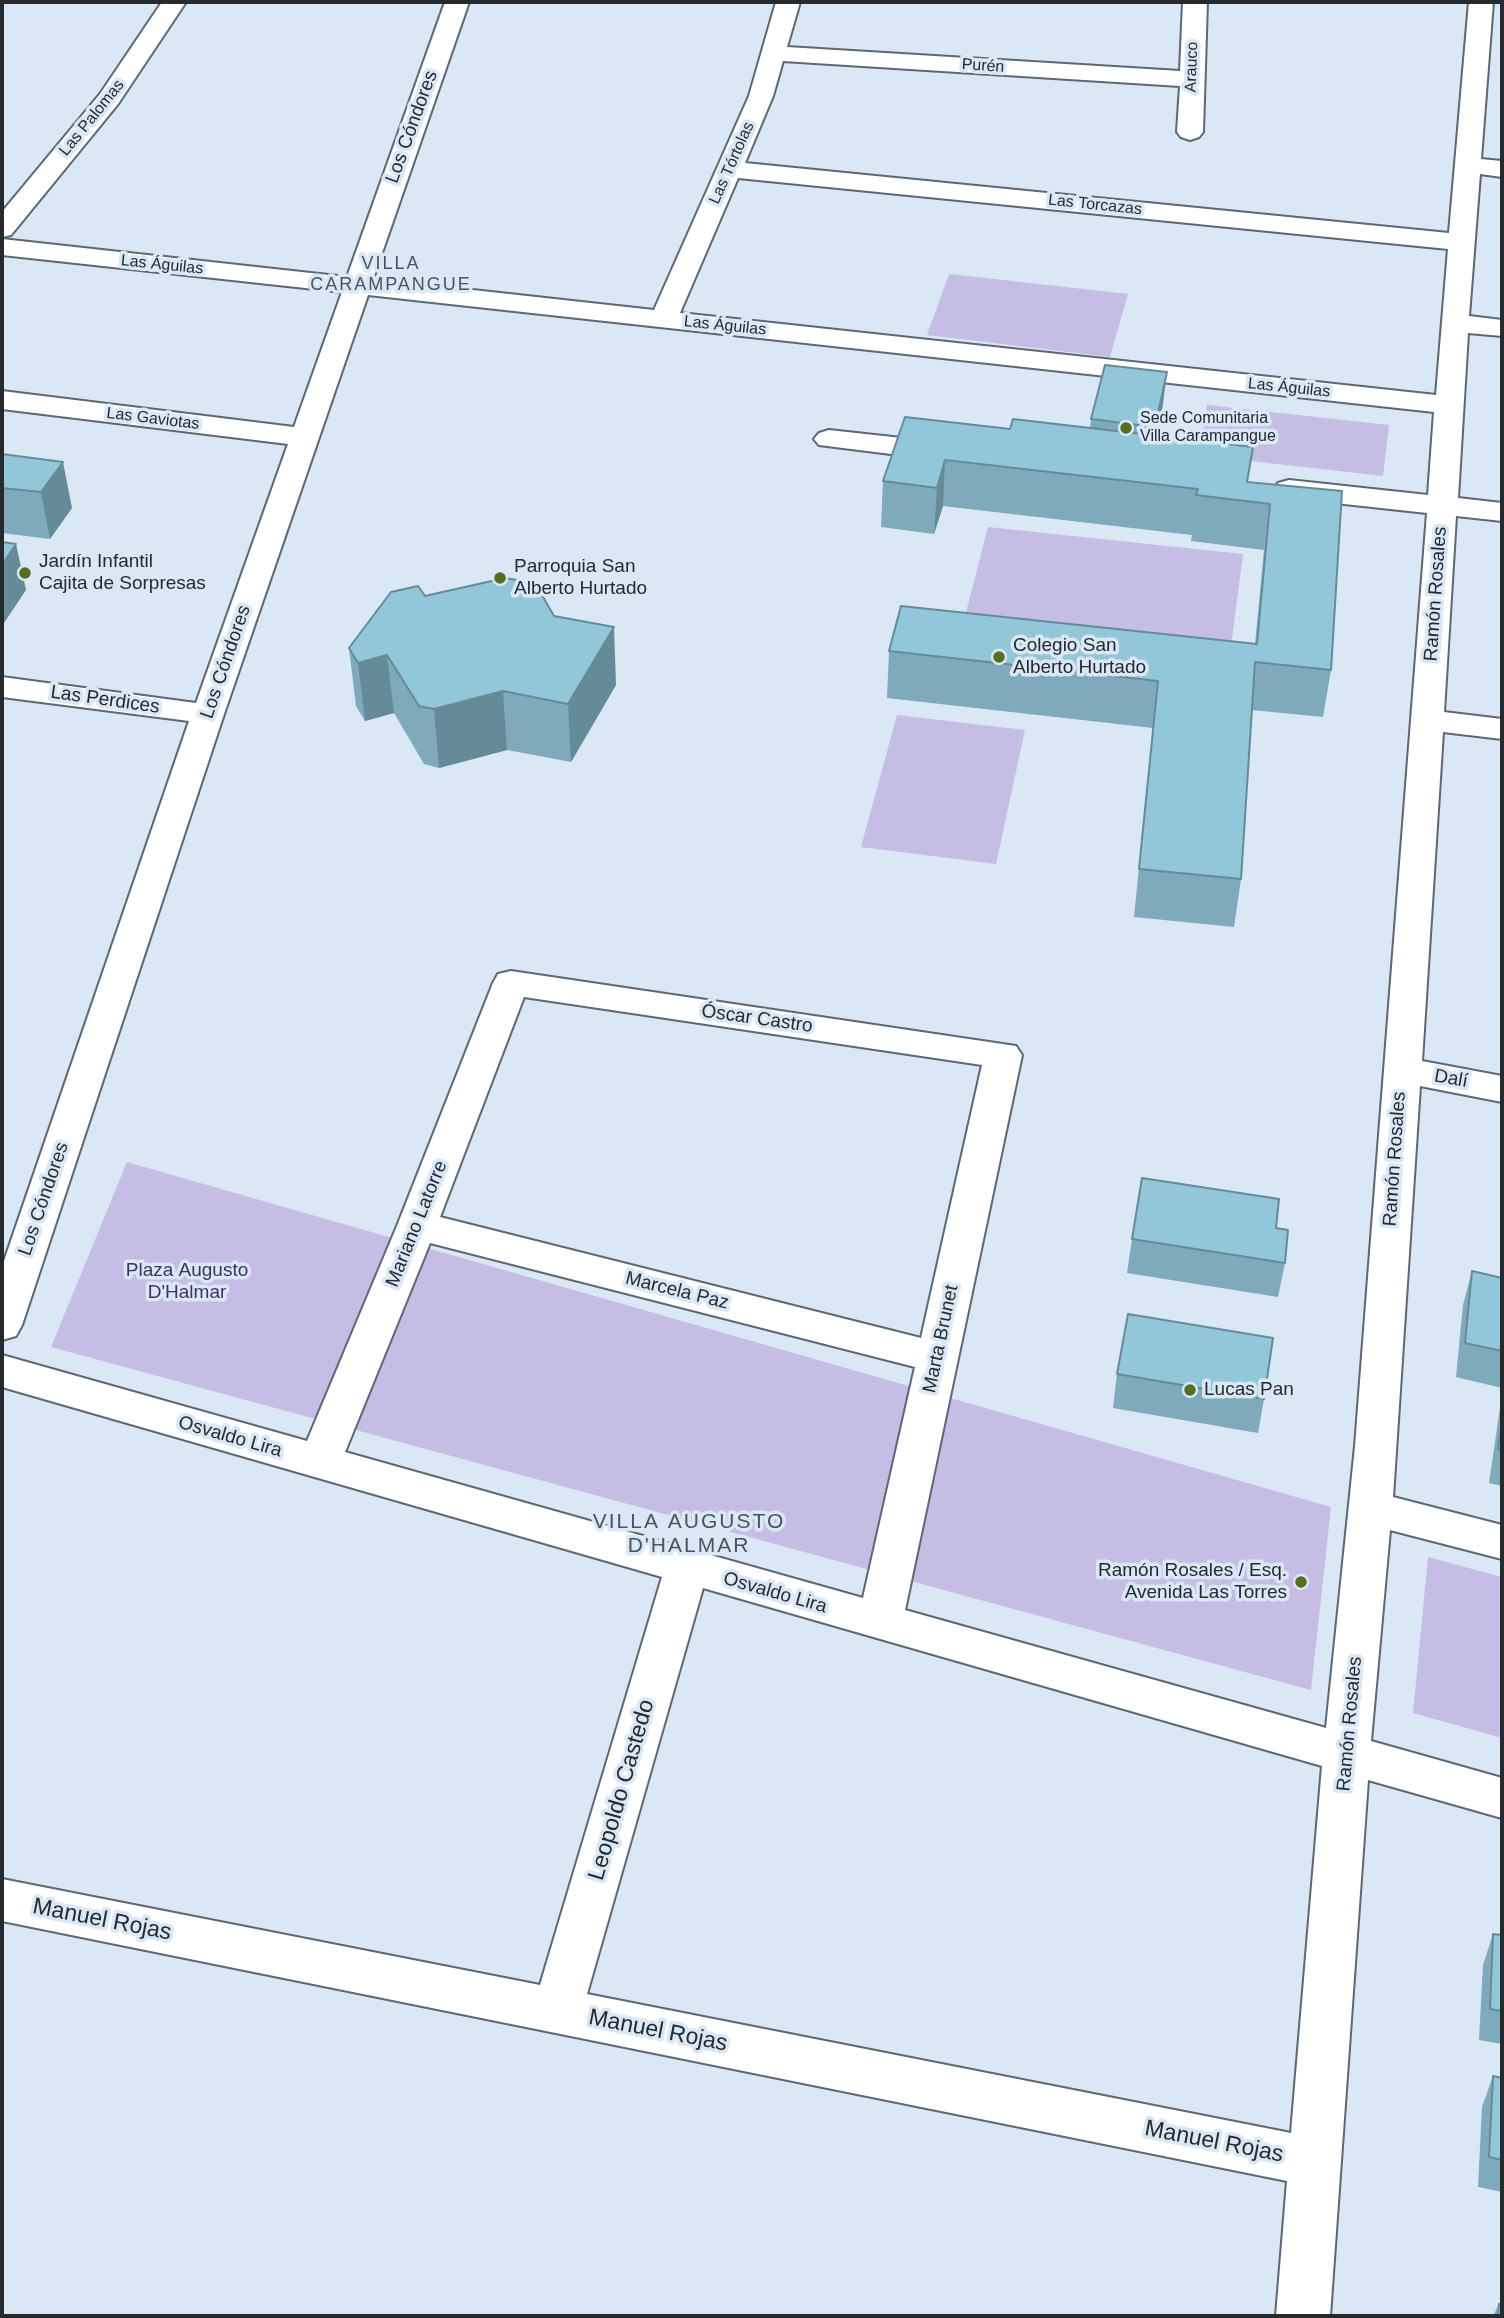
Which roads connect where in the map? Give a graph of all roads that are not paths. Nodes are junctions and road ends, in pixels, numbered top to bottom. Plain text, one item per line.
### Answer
1 (174, 2) edge
2 (457, 2) edge
3 (788, 2) edge
4 (1195, 2) edge
5 (1487, 24) edge
6 (775, 53) junction
7 (1192, 79) junction
8 (1190, 132) dead end
9 (1485, 167) edge
10 (729, 169) junction
11 (2, 229) edge
12 (1461, 242) junction
13 (2, 247) edge
14 (356, 286) junction
15 (664, 319) junction
16 (1455, 323) junction
17 (1502, 328) edge
18 (2, 400) edge
19 (1449, 405) junction
20 (305, 437) junction
21 (829, 439) dead end
22 (968, 454) edge
23 (1260, 486) edge
24 (1443, 505) junction
25 (1502, 512) edge
26 (2, 687) edge
27 (208, 714) junction
28 (1427, 720) junction
29 (1502, 729) edge
30 (512, 983) joint
31 (1003, 1055) joint
32 (1401, 1070) junction
33 (1502, 1088) edge
34 (417, 1226) junction
35 (2, 1325) edge
36 (937, 1357) junction
37 (2, 1371) edge
38 (319, 1463) junction
39 (1369, 1508) junction
40 (1502, 1542) edge
41 (687, 1568) junction
42 (880, 1623) junction
43 (1347, 1755) junction
44 (1502, 1798) edge
45 (2, 1900) edge
46 (557, 2011) junction
47 (1315, 2162) junction
48 (1303, 2316) edge

1 - 11 street, Las Palomas
2 - 14 street, Los Cóndores
3 - 6 street, Las Tórtolas
4 - 7 street, Arauco
5 - 9 street, Ramón Rosales
6 - 7 street, Purén
6 - 10 street, Las Tórtolas
7 - 8 street, Arauco
9 - 12 street, Ramón Rosales
10 - 12 street, Las Torcazas
10 - 15 street, Las Tórtolas
12 - 16 street, Ramón Rosales
13 - 14 street, Las Águilas
14 - 15 street, Las Águilas
14 - 20 street, Los Cóndores
15 - 19 street, Las Águilas
16 - 17 street
16 - 19 street, Ramón Rosales
18 - 20 street, Las Gaviotas
19 - 24 street, Ramón Rosales
20 - 27 street, Los Cóndores
21 - 22 street
23 - 24 street
24 - 25 street
24 - 28 street, Ramón Rosales
26 - 27 street, Las Perdices
27 - 35 street, Los Cóndores
28 - 29 street
28 - 32 street, Ramón Rosales
30 - 31 street, Óscar Castro
30 - 34 street, Mariano Latorre
31 - 36 street, Marta Brunet
32 - 33 street, Dalí
32 - 39 street, Ramón Rosales
34 - 36 street, Marcela Paz
34 - 38 street, Mariano Latorre
36 - 42 street, Marta Brunet
37 - 38 street, Osvaldo Lira
38 - 41 street, Osvaldo Lira
39 - 40 street
39 - 43 street, Ramón Rosales
41 - 42 street, Osvaldo Lira
41 - 46 street, Leopoldo Castedo
42 - 43 street, Osvaldo Lira
43 - 44 street, Osvaldo Lira
43 - 47 street, Ramón Rosales
45 - 46 street, Manuel Rojas
46 - 47 street, Manuel Rojas
47 - 48 street, Ramón Rosales

